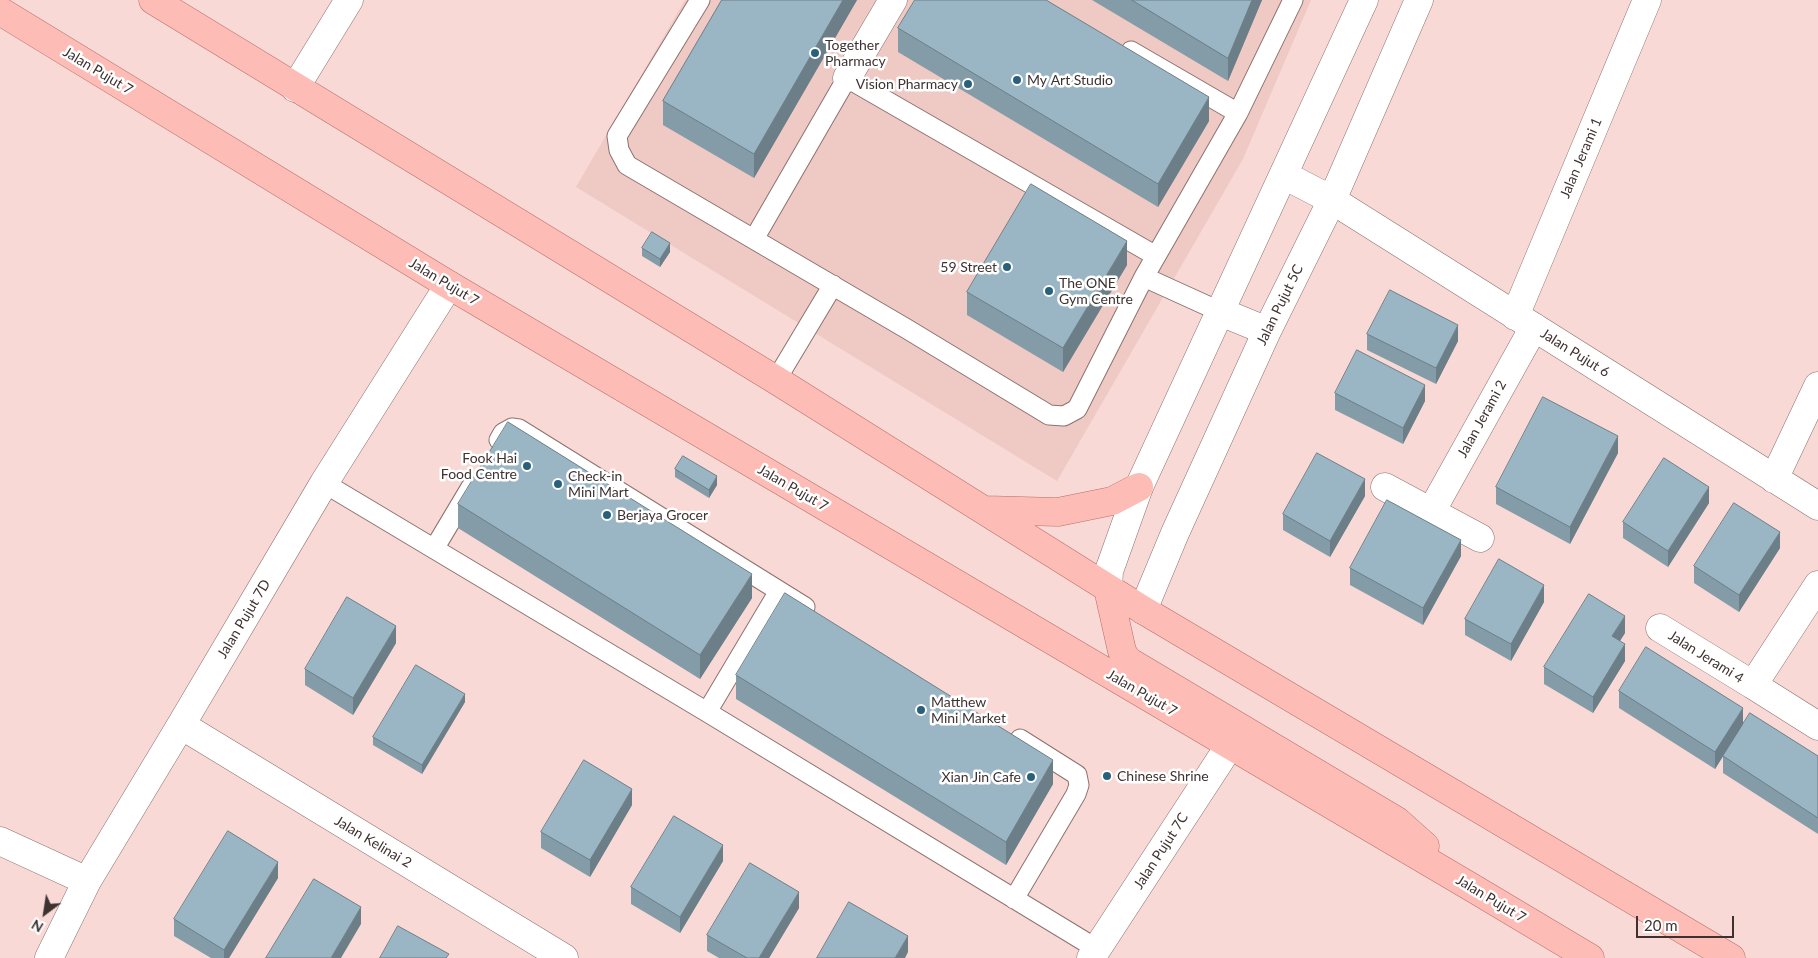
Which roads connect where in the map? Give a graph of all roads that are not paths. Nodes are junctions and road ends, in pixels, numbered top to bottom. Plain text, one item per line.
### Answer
1 (153, 0) edge
2 (349, 0) edge
3 (700, 0) edge
4 (893, 0) edge
5 (1293, 0) edge
6 (1364, 0) edge
7 (1419, 0) edge
8 (1647, 0) edge
9 (0, 11) edge
10 (1118, 44) edge
11 (847, 78) junction
12 (295, 88) junction
13 (1238, 113) junction
14 (1284, 175) junction
15 (1332, 200) junction
16 (754, 239) junction
17 (1156, 256) junction
18 (1144, 277) junction
19 (833, 285) junction
20 (449, 286) junction
21 (1221, 312) junction
22 (1524, 321) junction
23 (1267, 331) junction
24 (776, 380) junction
25 (1818, 386) edge
26 (489, 458) edge
27 (479, 474) edge
28 (1774, 479) junction
29 (324, 482) junction
30 (1139, 487) junction
31 (1385, 487) dead end
32 (1818, 506) edge
33 (986, 510) junction
34 (1431, 512) junction
35 (1480, 538) dead end
36 (434, 549) junction
37 (1818, 585) edge
38 (1108, 589) junction
39 (779, 591) junction
40 (1143, 610) junction
41 (821, 616) edge
42 (1660, 628) dead end
43 (1752, 685) junction
44 (707, 712) junction
45 (181, 725) junction
46 (1818, 726) edge
47 (1003, 729) edge
48 (1230, 745) junction
49 (0, 841) edge
50 (87, 880) junction
51 (1471, 887) junction
52 (1014, 899) junction
53 (1094, 953) edge
54 (48, 958) edge
55 (564, 958) edge
56 (1590, 958) edge
57 (1731, 958) edge

1 - 12 main road
2 - 12 street
3 - 16 lane
4 - 11 street
5 - 13 lane
6 - 14 street
7 - 15 street, Jalan Pujut 5C
8 - 22 street, Jalan Jerami 1
9 - 20 main road, Jalan Pujut 7
10 - 13 lane
11 - 16 lane
11 - 17 lane
12 - 24 main road
13 - 17 lane
14 - 15 street, Jalan Pujut 6
14 - 21 street
15 - 22 street, Jalan Pujut 6
15 - 23 street, Jalan Pujut 5C
16 - 19 lane
17 - 18 lane
18 - 19 lane
18 - 21 lane
19 - 24 lane
20 - 29 street, Jalan Pujut 7D
20 - 48 main road, Jalan Pujut 7
21 - 23 street
21 - 30 street
22 - 28 street, Jalan Pujut 6
22 - 34 street, Jalan Jerami 2
23 - 40 street, Jalan Pujut 5C
24 - 33 main road
25 - 28 street
26 - 39 lane
27 - 36 lane
28 - 32 street, Jalan Pujut 6
29 - 36 lane
29 - 45 street, Jalan Pujut 7D
30 - 33 main road
30 - 38 street
31 - 34 street
33 - 38 main road
34 - 35 street
36 - 44 lane
37 - 43 street, Jalan Jerami 4
38 - 40 main road
38 - 51 main road
39 - 41 lane
39 - 44 lane
40 - 57 main road
42 - 43 street, Jalan Jerami 4
43 - 46 street, Jalan Jerami 4
44 - 52 lane
45 - 50 street, Jalan Pujut 7D
45 - 55 street, Jalan Kelinai 2
47 - 52 lane
48 - 51 main road, Jalan Pujut 7
48 - 53 street, Jalan Pujut 7C
49 - 50 street
50 - 54 street, Jalan Pujut 7D
51 - 56 main road, Jalan Pujut 7
52 - 53 lane

